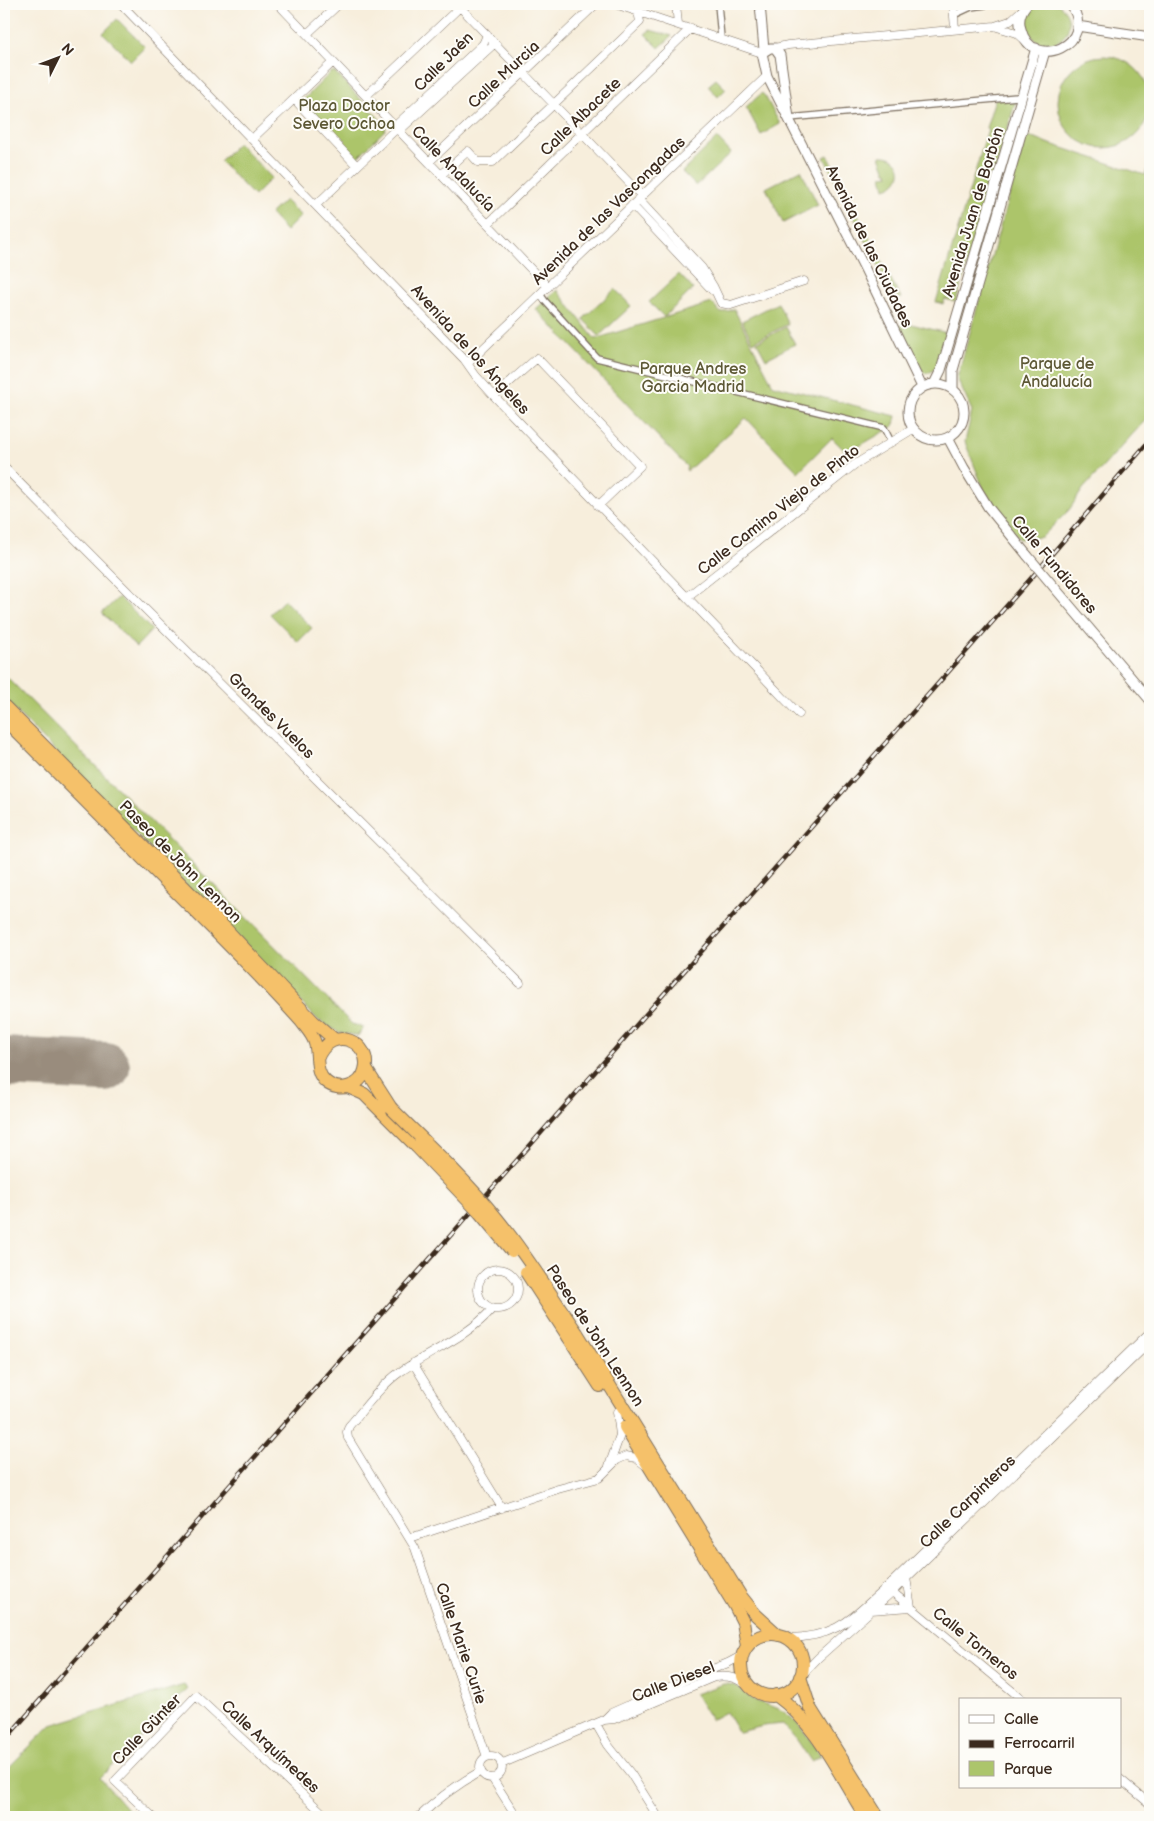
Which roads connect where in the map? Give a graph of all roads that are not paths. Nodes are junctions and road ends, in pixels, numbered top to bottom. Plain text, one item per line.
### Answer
1 (121, 4) edge
2 (278, 4) edge
3 (339, 4) edge
4 (594, 4) edge
5 (615, 4) edge
6 (676, 4) edge
7 (718, 4) edge
8 (760, 4) edge
9 (952, 4) edge
10 (992, 4) edge
11 (1070, 4) edge
12 (462, 5) edge
13 (1025, 6) edge
14 (638, 11) junction
15 (958, 13) dead end
16 (678, 24) junction
17 (995, 26) junction
18 (1077, 26) junction
19 (691, 28) junction
20 (955, 29) junction
21 (307, 34) junction
22 (487, 35) junction
23 (1150, 37) edge
24 (721, 38) junction
25 (1027, 42) junction
26 (494, 43) junction
27 (775, 48) junction
28 (1040, 50) junction
29 (763, 51) junction
30 (333, 62) junction
31 (524, 74) junction
32 (768, 79) junction
33 (783, 79) junction
34 (1023, 94) junction
35 (366, 96) junction
36 (294, 100) junction
37 (554, 104) junction
38 (790, 118) junction
39 (396, 129) junction
40 (581, 133) junction
41 (252, 139) junction
42 (429, 162) junction
43 (357, 166) junction
44 (442, 175) junction
45 (637, 200) junction
46 (316, 205) junction
47 (488, 224) junction
48 (804, 281) dead end
49 (548, 287) junction
50 (540, 294) junction
51 (468, 363) junction
52 (934, 384) junction
53 (922, 387) junction
54 (952, 388) junction
55 (494, 396) junction
56 (913, 429) junction
57 (948, 438) junction
58 (891, 442) junction
59 (4, 467) edge
60 (598, 506) junction
61 (687, 597) junction
62 (1150, 700) edge
63 (4, 706) edge
64 (799, 714) dead end
65 (4, 719) edge
66 (520, 983) dead end
67 (335, 1040) junction
68 (317, 1059) junction
69 (366, 1069) junction
70 (348, 1087) junction
71 (387, 1110) junction
72 (492, 1308) junction
73 (1150, 1332) edge
74 (573, 1336) junction
75 (1150, 1342) edge
76 (413, 1364) junction
77 (616, 1412) junction
78 (608, 1470) junction
79 (652, 1471) junction
80 (502, 1508) junction
81 (410, 1538) junction
82 (906, 1578) junction
83 (890, 1589) junction
84 (911, 1607) junction
85 (871, 1610) junction
86 (783, 1636) junction
87 (745, 1650) junction
88 (800, 1678) junction
89 (750, 1687) junction
90 (776, 1695) junction
91 (196, 1696) joint
92 (1021, 1698) edge
93 (604, 1720) junction
94 (596, 1724) junction
95 (487, 1757) junction
96 (501, 1764) junction
97 (481, 1771) junction
98 (492, 1778) junction
99 (1122, 1781) edge
100 (1150, 1804) edge
101 (864, 1815) edge
102 (153, 1817) edge
103 (326, 1817) edge
104 (419, 1817) edge
105 (517, 1817) edge
106 (658, 1817) edge
107 (878, 1817) edge

1 - 41 street, Avenida de los Ángeles
2 - 21 street, Calle Andalucía
3 - 21 street
4 - 31 street, Calle Murcia
5 - 14 street
6 - 16 street
7 - 24 street
8 - 29 street, Avenida de las Ciudades
9 - 20 street
10 - 15 street
11 - 18 street
12 - 22 street
12 - 35 street
13 - 17 street
13 - 25 street
14 - 16 street
14 - 37 street
16 - 19 street
17 - 20 street
17 - 25 street
18 - 23 street
18 - 28 street
19 - 24 street
19 - 40 street, Calle Albacete
20 - 27 street
21 - 30 street, Calle Andalucía
22 - 26 street
22 - 39 street, Calle Jaén
24 - 29 street
25 - 28 street
26 - 31 street
26 - 39 street, Calle Jaén
27 - 29 street
27 - 33 street, Avenida de las Ciudades
28 - 34 street, Avenida Juan de Borbón
28 - 54 street, Avenida Juan de Borbón
29 - 32 street, Avenida de las Ciudades
30 - 35 street, Calle Andalucía
30 - 36 street
31 - 37 street
31 - 42 street, Calle Murcia
32 - 33 street
32 - 38 street, Avenida de las Ciudades
32 - 45 street, Avenida de las Vascongadas
33 - 38 street, Avenida de las Ciudades
34 - 38 street
34 - 52 street, Avenida Juan de Borbón
35 - 39 street, Calle Andalucía
36 - 41 street
36 - 43 street
37 - 40 street
37 - 44 street
38 - 53 street, Avenida de las Ciudades
39 - 42 street, Calle Andalucía
39 - 43 street
40 - 45 street
40 - 47 street, Calle Albacete
41 - 46 street, Avenida de los Ángeles
42 - 44 street, Calle Andalucía
43 - 46 street
44 - 47 street, Calle Andalucía
45 - 48 street
45 - 49 street, Avenida de las Vascongadas
46 - 51 street, Avenida de los Ángeles
47 - 49 street, Calle Andalucía
49 - 50 street, Avenida de las Vascongadas
50 - 51 street, Avenida de las Vascongadas
50 - 58 street
51 - 55 street, Avenida de los Ángeles
52 - 53 street
52 - 54 street
53 - 56 street
54 - 57 street
55 - 60 street, Avenida de los Ángeles
55 - 60 street
56 - 57 street
56 - 58 street, Calle Camino Viejo de Pinto
57 - 62 street, Calle Fundidores, bridge
58 - 61 street, Calle Camino Viejo de Pinto
59 - 66 street, Grandes Vuelos
60 - 61 street, Avenida de los Ángeles
61 - 64 street, Avenida de los Ángeles
63 - 67 highway, Paseo de John Lennon
65 - 68 highway, Paseo de John Lennon
67 - 68 highway
67 - 69 highway
68 - 70 highway
69 - 70 highway
69 - 71 highway, Paseo de John Lennon
70 - 71 highway, Paseo de John Lennon
71 - 74 highway, Paseo de John Lennon, bridge
72 - 72 street
72 - 76 street
73 - 83 street, Calle Carpinteros
74 - 77 highway, Paseo de John Lennon
74 - 86 highway, Paseo de John Lennon
75 - 82 street, Calle Carpinteros
76 - 80 street
76 - 81 street, Calle Marie Curie
77 - 78 street
77 - 79 highway, Paseo de John Lennon
78 - 79 street
78 - 80 street
79 - 87 highway, Paseo de John Lennon
80 - 81 street
81 - 95 street, Calle Marie Curie
82 - 83 street, Calle Carpinteros
82 - 84 street, Calle Torneros
83 - 84 street, Calle Torneros
83 - 85 street, Calle Carpinteros
83 - 86 street, Calle Carpinteros
84 - 85 street, Calle Torneros
84 - 92 street, Calle Torneros
85 - 88 street, Calle Carpinteros
86 - 87 highway
86 - 88 highway
87 - 89 highway
87 - 93 street, Calle Diesel
88 - 90 highway
88 - 107 highway
89 - 90 highway
89 - 93 street, Calle Diesel
90 - 101 highway
91 - 102 street, Calle Günter
91 - 103 street, Calle Arquímedes
93 - 94 street, Calle Diesel
94 - 96 street, Calle Diesel
94 - 106 street
95 - 96 street
95 - 97 street
96 - 98 street
97 - 98 street
97 - 104 street
98 - 105 street
99 - 100 street

